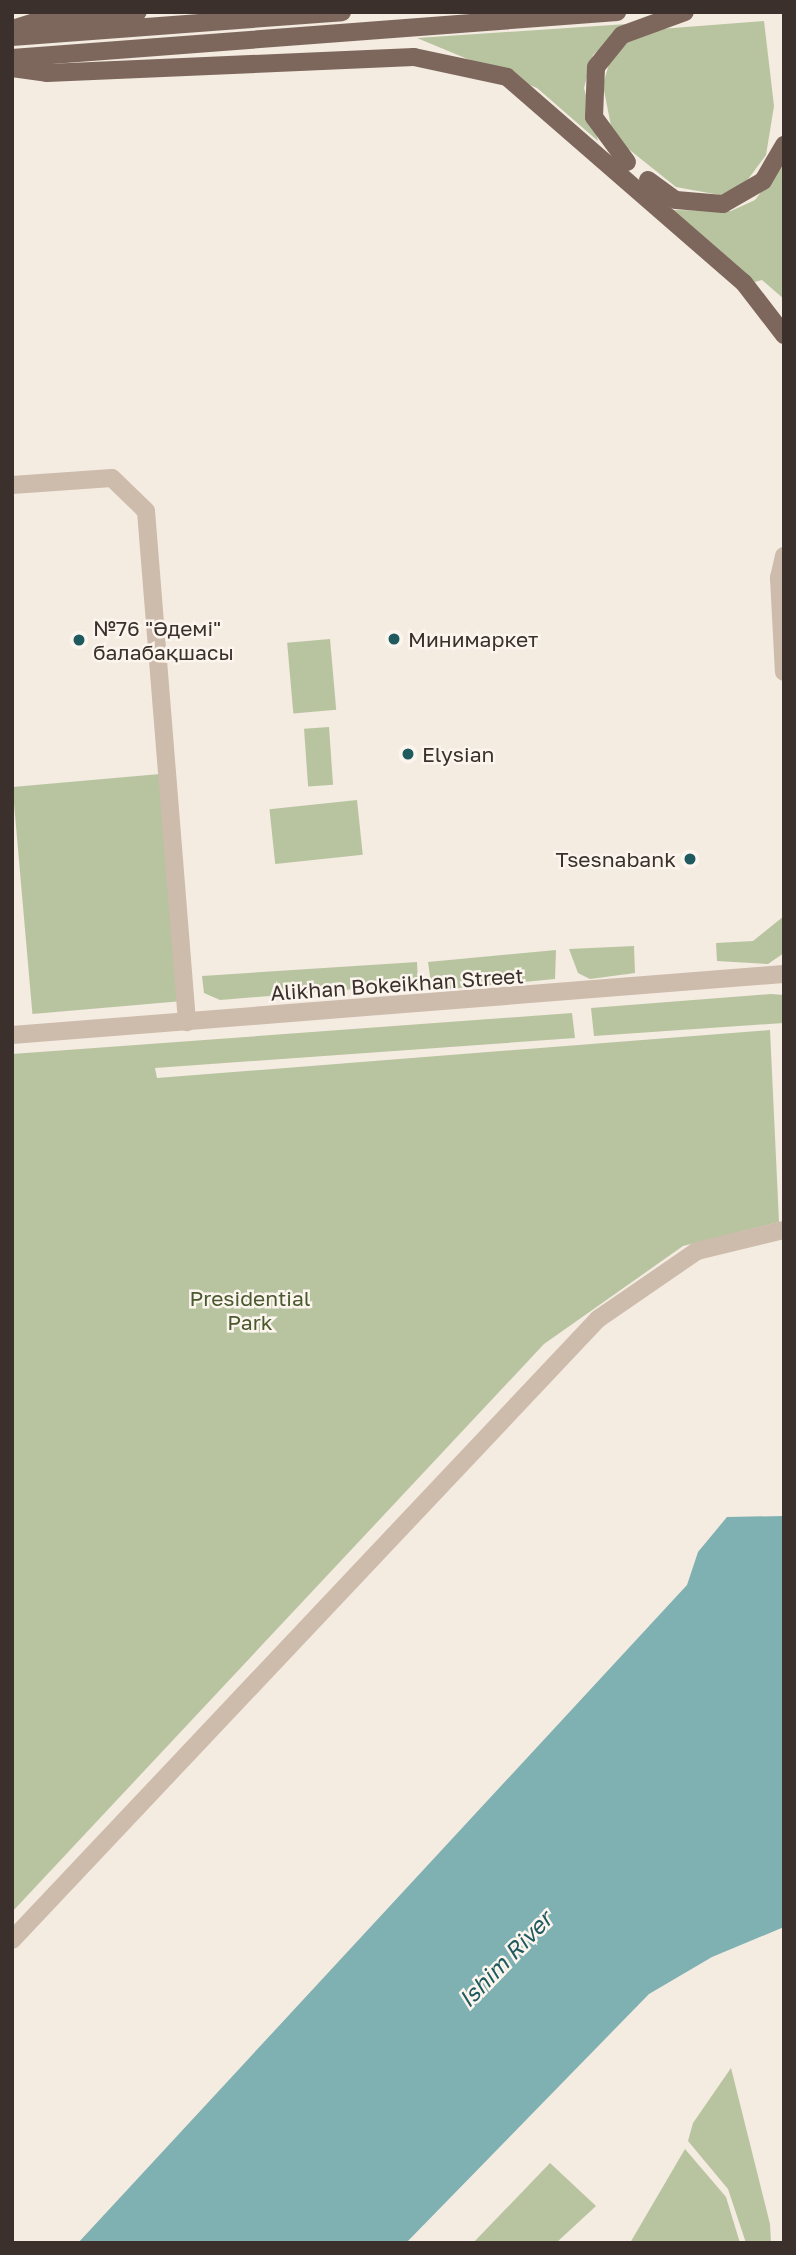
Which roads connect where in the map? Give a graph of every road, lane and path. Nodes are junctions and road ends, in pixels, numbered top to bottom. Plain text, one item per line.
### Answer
1 (138, 12) edge
2 (342, 12) edge
3 (617, 12) edge
4 (685, 12) edge
5 (12, 29) edge
6 (12, 37) edge
7 (12, 58) edge
8 (12, 68) edge
9 (784, 145) edge
10 (784, 335) edge
11 (12, 485) edge
12 (784, 556) edge
13 (784, 672) edge
14 (784, 974) edge
15 (187, 1022) junction
16 (12, 1035) edge
17 (784, 1230) edge
18 (12, 1941) edge

1 - 5 main road
2 - 6 main road
3 - 7 main road
4 - 9 main road
8 - 10 main road
11 - 15 street
12 - 13 street
14 - 15 street, Alikhan Bokeikhan Street
15 - 16 street, Alikhan Bokeikhan Street
17 - 18 street

